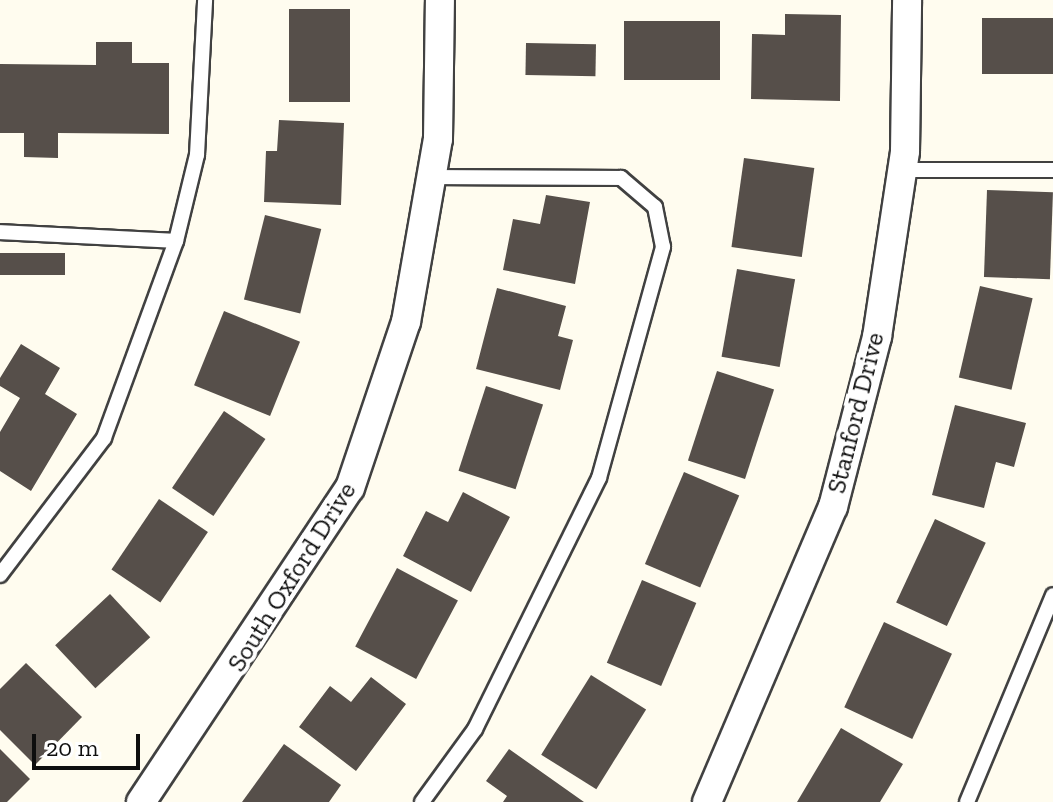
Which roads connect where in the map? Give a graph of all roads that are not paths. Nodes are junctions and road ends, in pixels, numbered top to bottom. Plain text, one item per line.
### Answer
1 (205, 0) edge
2 (440, 0) edge
3 (907, 0) edge
4 (902, 170) junction
5 (1053, 170) edge
6 (431, 177) junction
7 (0, 232) edge
8 (176, 241) junction
9 (0, 575) edge
10 (1053, 595) edge
11 (141, 802) edge
12 (422, 802) edge
13 (707, 802) edge
14 (967, 802) edge

1 - 8 lane
2 - 6 street, South Oxford Drive
3 - 4 street, Stanford Drive
4 - 5 lane
4 - 13 street, Stanford Drive
6 - 11 street, South Oxford Drive
6 - 12 lane
7 - 8 lane
8 - 9 lane
10 - 14 lane

